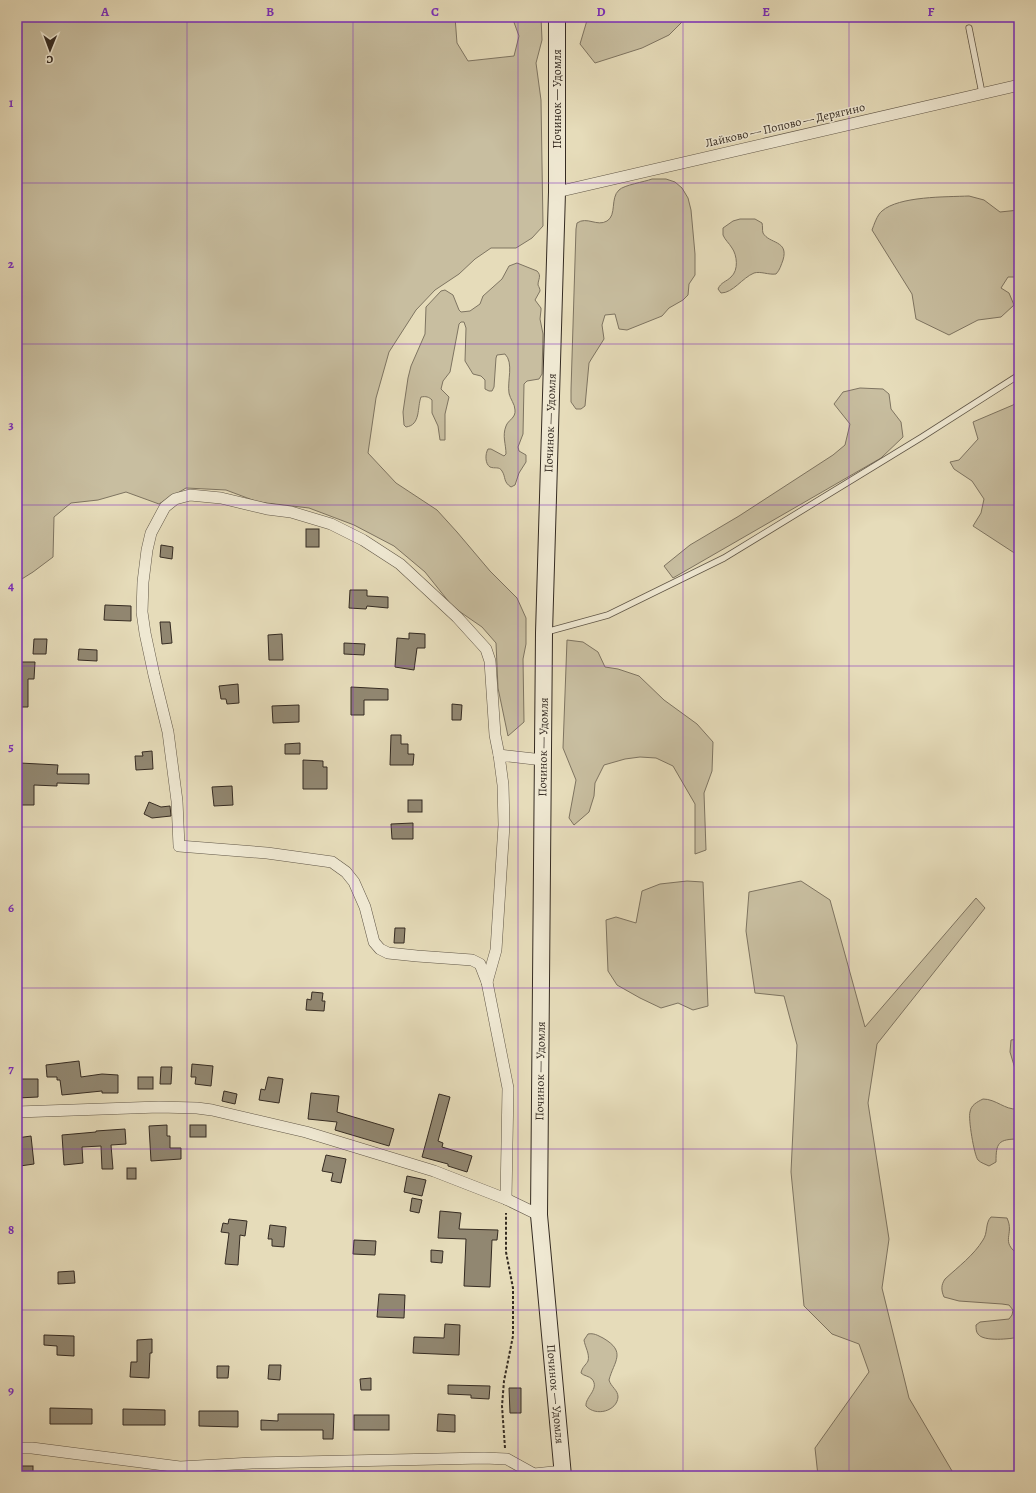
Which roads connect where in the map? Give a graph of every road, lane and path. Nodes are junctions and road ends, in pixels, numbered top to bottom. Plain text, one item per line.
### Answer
1 (557, 17) edge
2 (969, 28) dead end
3 (1019, 85) edge
4 (982, 93) junction
5 (556, 192) junction
6 (1019, 375) edge
7 (544, 633) junction
8 (499, 755) junction
9 (543, 760) junction
10 (487, 982) junction
11 (17, 1112) edge
12 (506, 1199) junction
13 (539, 1215) junction
14 (17, 1448) edge
15 (507, 1459) junction
16 (169, 1471) edge
17 (563, 1473) edge
18 (533, 1475) edge

1 - 5 main road, Починок — Удомля
2 - 4 lane
3 - 4 street, Лайково — Попово — Дерягино
4 - 5 street, Лайково — Попово — Дерягино
5 - 7 main road, Починок — Удомля
6 - 7 lane
7 - 9 main road, Починок — Удомля
8 - 9 street
8 - 10 street
8 - 10 street
9 - 13 main road, Починок — Удомля
10 - 12 street
11 - 12 street
12 - 13 street
12 - 15 path
13 - 17 main road, Починок — Удомля
14 - 16 street
15 - 16 street
15 - 18 street
17 - 18 street

